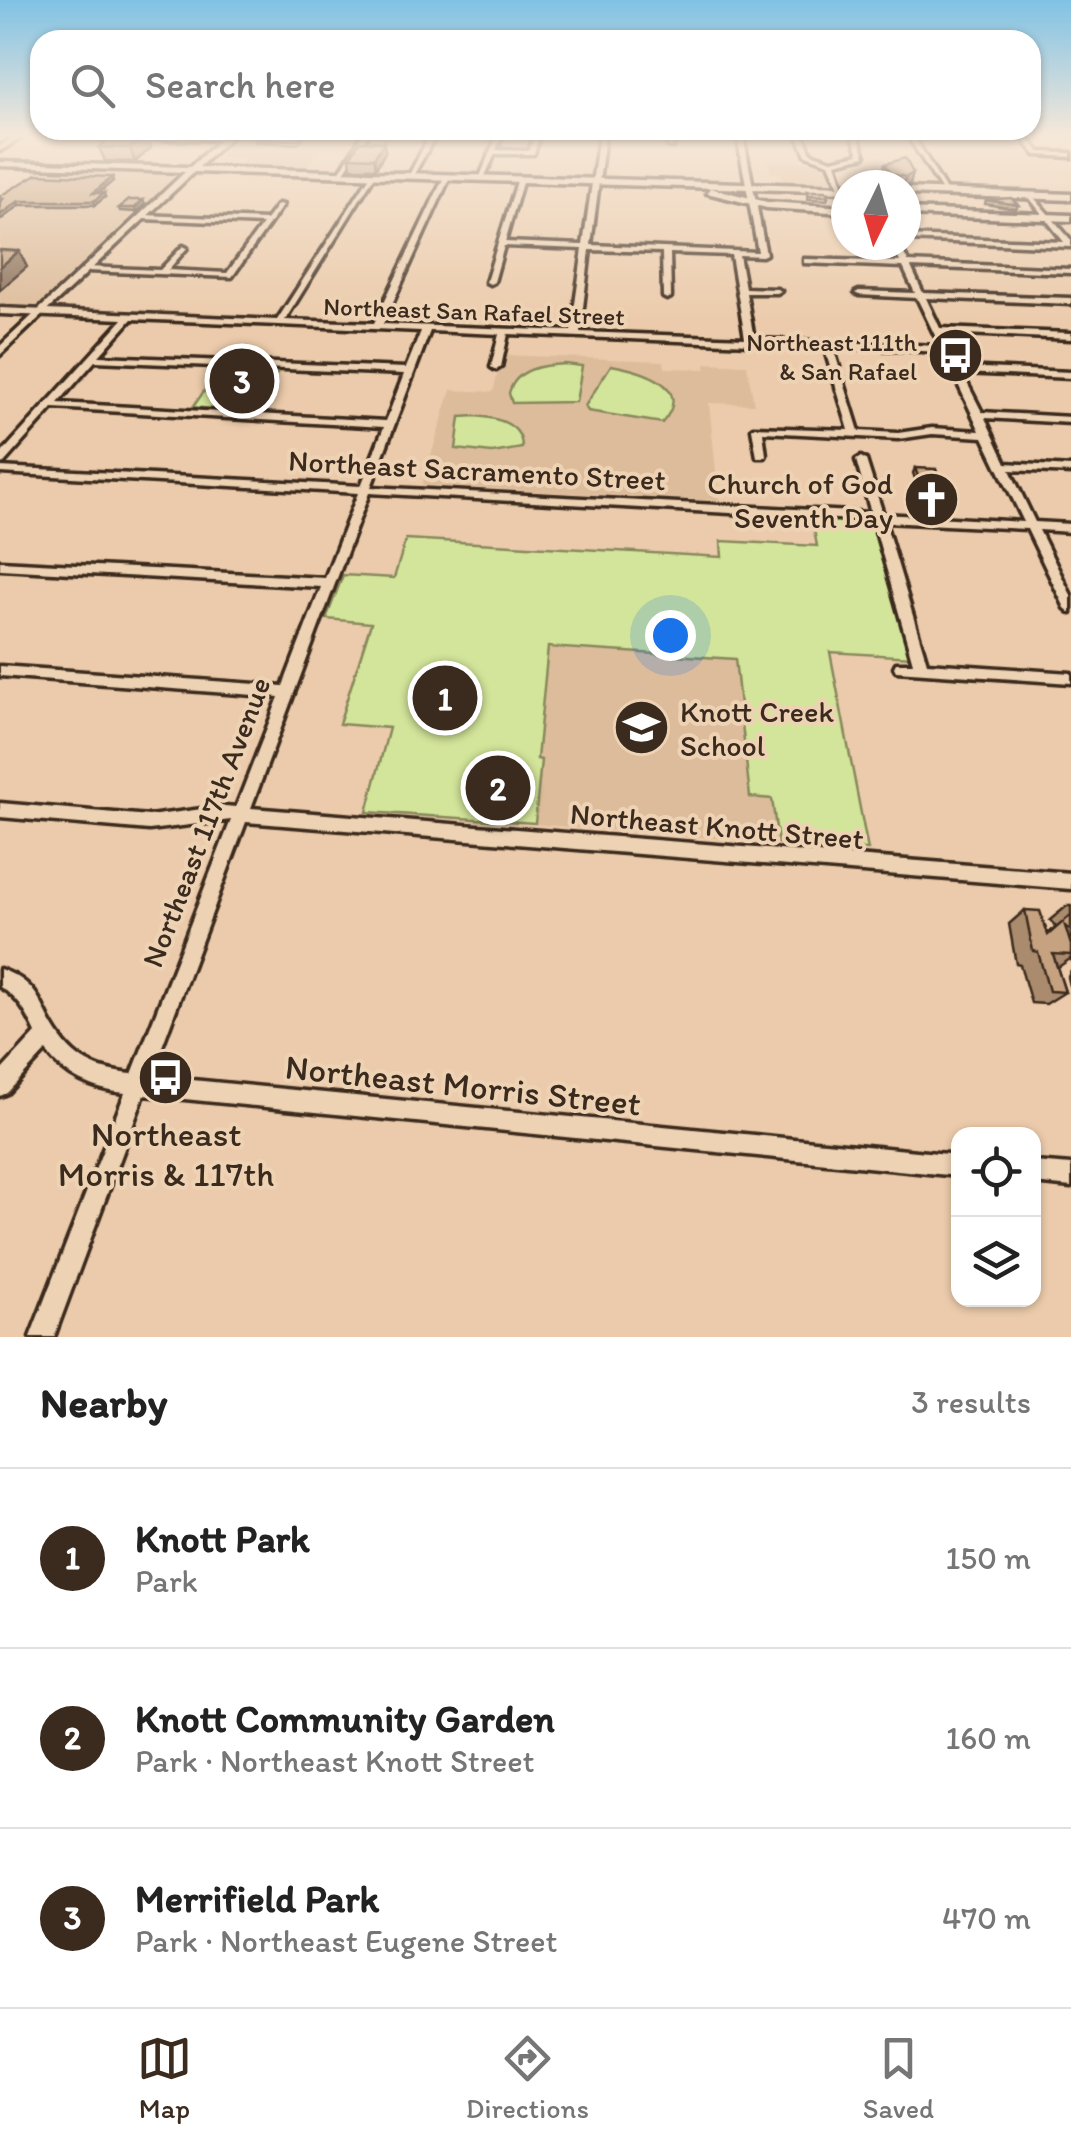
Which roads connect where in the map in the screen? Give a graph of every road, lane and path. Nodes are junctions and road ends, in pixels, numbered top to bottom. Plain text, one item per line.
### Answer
1 (163, 197) edge
2 (358, 197) edge
3 (437, 197) edge
4 (515, 197) edge
5 (593, 197) edge
6 (731, 197) edge
7 (750, 197) edge
8 (1031, 197) edge
9 (751, 202) junction
10 (280, 205) dead end
11 (831, 209) edge
12 (921, 213) edge
13 (143, 217) junction
14 (1047, 217) junction
15 (1071, 218) edge
16 (270, 222) junction
17 (921, 239) edge
18 (502, 244) junction
19 (1070, 245) edge
20 (587, 247) junction
21 (182, 248) dead end
22 (666, 252) junction
23 (735, 254) junction
24 (807, 260) dead end
25 (904, 260) edge
26 (906, 264) junction
27 (87, 270) junction
28 (1071, 271) edge
29 (162, 272) junction
30 (490, 282) dead end
31 (742, 290) junction
32 (777, 292) dead end
33 (859, 292) dead end
34 (920, 295) junction
35 (667, 297) dead end
36 (1071, 301) edge
37 (0, 312) edge
38 (41, 313) junction
39 (129, 317) junction
40 (279, 323) junction
41 (377, 327) junction
42 (426, 329) junction
43 (937, 330) junction
44 (504, 332) junction
45 (576, 334) junction
46 (1071, 336) edge
47 (750, 342) junction
48 (828, 344) junction
49 (946, 349) junction
50 (0, 352) edge
51 (92, 358) junction
52 (496, 366) dead end
53 (956, 370) junction
54 (410, 371) junction
55 (1071, 376) edge
56 (50, 406) junction
57 (978, 415) junction
58 (1071, 420) edge
59 (390, 424) junction
60 (856, 434) junction
61 (987, 434) junction
62 (761, 456) dead end
63 (861, 460) dead end
64 (0, 461) edge
65 (1003, 466) junction
66 (0, 470) edge
67 (1071, 470) edge
68 (365, 488) junction
69 (878, 516) junction
70 (1031, 525) junction
71 (1071, 528) edge
72 (0, 565) edge
73 (329, 583) junction
74 (1068, 594) edge
75 (1071, 608) edge
76 (901, 668) dead end
77 (922, 669) junction
78 (0, 671) edge
79 (1071, 678) edge
80 (288, 692) junction
81 (0, 810) edge
82 (241, 814) junction
83 (1071, 882) edge
84 (0, 978) edge
85 (47, 1036) junction
86 (0, 1086) edge
87 (138, 1086) junction
88 (951, 1165) edge
89 (1041, 1174) edge
90 (1071, 1176) edge
91 (42, 1337) edge

1 - 13 main road
2 - 40 street
3 - 41 street
4 - 18 street
5 - 20 street
6 - 9 main road
7 - 9 street
8 - 14 street
9 - 11 main road
9 - 23 street
10 - 16 street
12 - 14 main road
13 - 16 street
13 - 27 main road
14 - 15 main road
14 - 19 street
16 - 29 street
17 - 19 street
18 - 20 street
18 - 30 street
20 - 22 street
20 - 45 street
21 - 29 street
22 - 23 street
22 - 35 street
23 - 31 street
24 - 26 street
25 - 26 street
26 - 28 street
26 - 34 street
27 - 29 street
27 - 38 main road
31 - 32 street
31 - 47 street
33 - 34 street
34 - 36 street
34 - 43 street
37 - 38 street, Northeast San Rafael Street
38 - 39 street, Northeast San Rafael Street
38 - 50 main road
39 - 40 street, Northeast San Rafael Street
39 - 51 street
40 - 41 street, Northeast San Rafael Street
41 - 42 street, Northeast San Rafael Street
42 - 44 street, Northeast San Rafael Street
42 - 54 street, Northeast 117th Avenue
43 - 46 street
43 - 49 street
44 - 45 street, Northeast San Rafael Street
44 - 52 street
45 - 47 street, Northeast San Rafael Street
47 - 48 street, Northeast San Rafael Street
48 - 49 street, Northeast San Rafael Street
48 - 60 street
49 - 53 street
51 - 54 street
51 - 56 street
53 - 55 street
53 - 57 street
54 - 59 street, Northeast 117th Avenue
56 - 59 street
56 - 64 street
57 - 58 street
57 - 61 street
59 - 68 street, Northeast 117th Avenue
60 - 61 street
60 - 62 street
61 - 65 street
63 - 69 street
65 - 67 street
65 - 70 street
66 - 68 street, Northeast Sacramento Street
68 - 69 street, Northeast Sacramento Street
68 - 73 street, Northeast 117th Avenue
69 - 70 street, Northeast Sacramento Street
69 - 77 street
70 - 71 street, Northeast Sacramento Street
70 - 74 street
72 - 73 street
73 - 80 street, Northeast 117th Avenue
74 - 75 street
76 - 77 street
77 - 79 street
78 - 80 street
80 - 82 street, Northeast 117th Avenue
81 - 82 street, Northeast Knott Street
82 - 83 street, Northeast Knott Street
82 - 87 street, Northeast 117th Avenue
84 - 85 street, Northeast Morris Street
85 - 86 street
85 - 87 street, Northeast Morris Street
87 - 88 street, Northeast Morris Street
87 - 91 street, Northeast 117th Avenue
89 - 90 street

